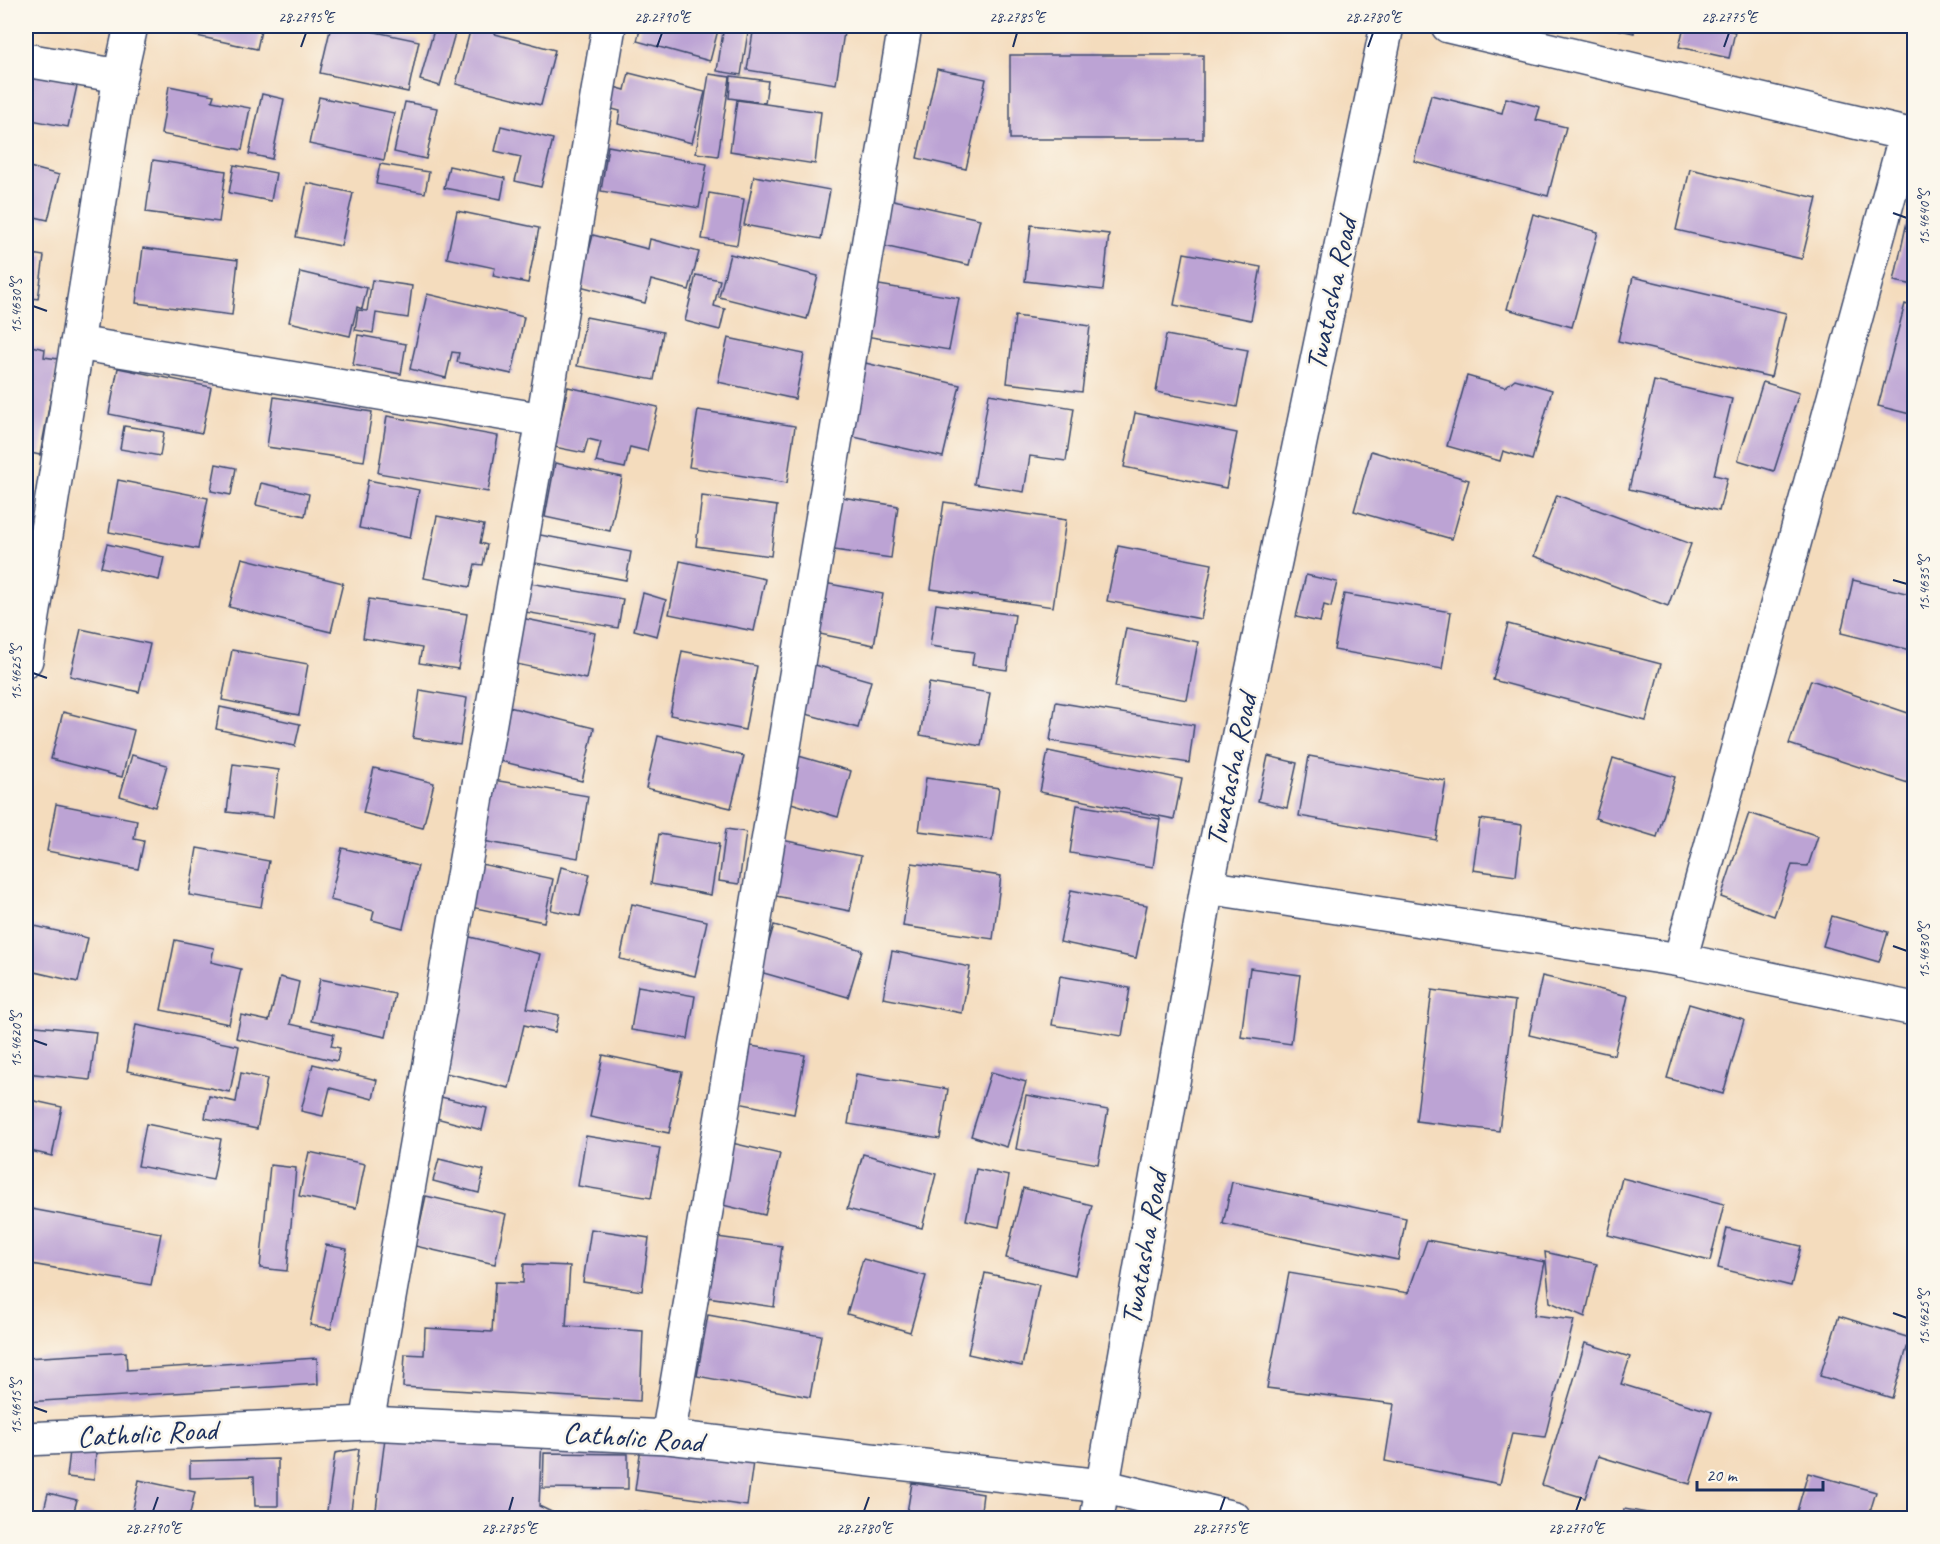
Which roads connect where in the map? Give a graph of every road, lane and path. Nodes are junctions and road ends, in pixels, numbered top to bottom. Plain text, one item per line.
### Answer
1 (131, 26) edge
2 (609, 26) edge
3 (905, 26) edge
4 (1387, 26) edge
5 (1448, 26) edge
6 (26, 60) edge
7 (120, 76) junction
8 (1910, 135) edge
9 (77, 343) junction
10 (543, 420) junction
11 (26, 660) edge
12 (1207, 887) junction
13 (1680, 960) junction
14 (1914, 1009) edge
15 (367, 1423) junction
16 (668, 1437) junction
17 (26, 1439) edge
18 (1102, 1486) junction
19 (1097, 1518) edge
20 (1234, 1518) edge

1 - 7 street
2 - 10 street
3 - 16 street
4 - 12 street, Twatasha Road
5 - 8 street
6 - 7 street
7 - 9 street
8 - 13 street
9 - 10 street
9 - 11 street
10 - 15 street
12 - 13 street
12 - 18 street, Twatasha Road
13 - 14 street
15 - 16 street, Catholic Road
15 - 17 street, Catholic Road
16 - 18 street, Catholic Road
18 - 19 street, Twatasha Road
18 - 20 street, Catholic Road

